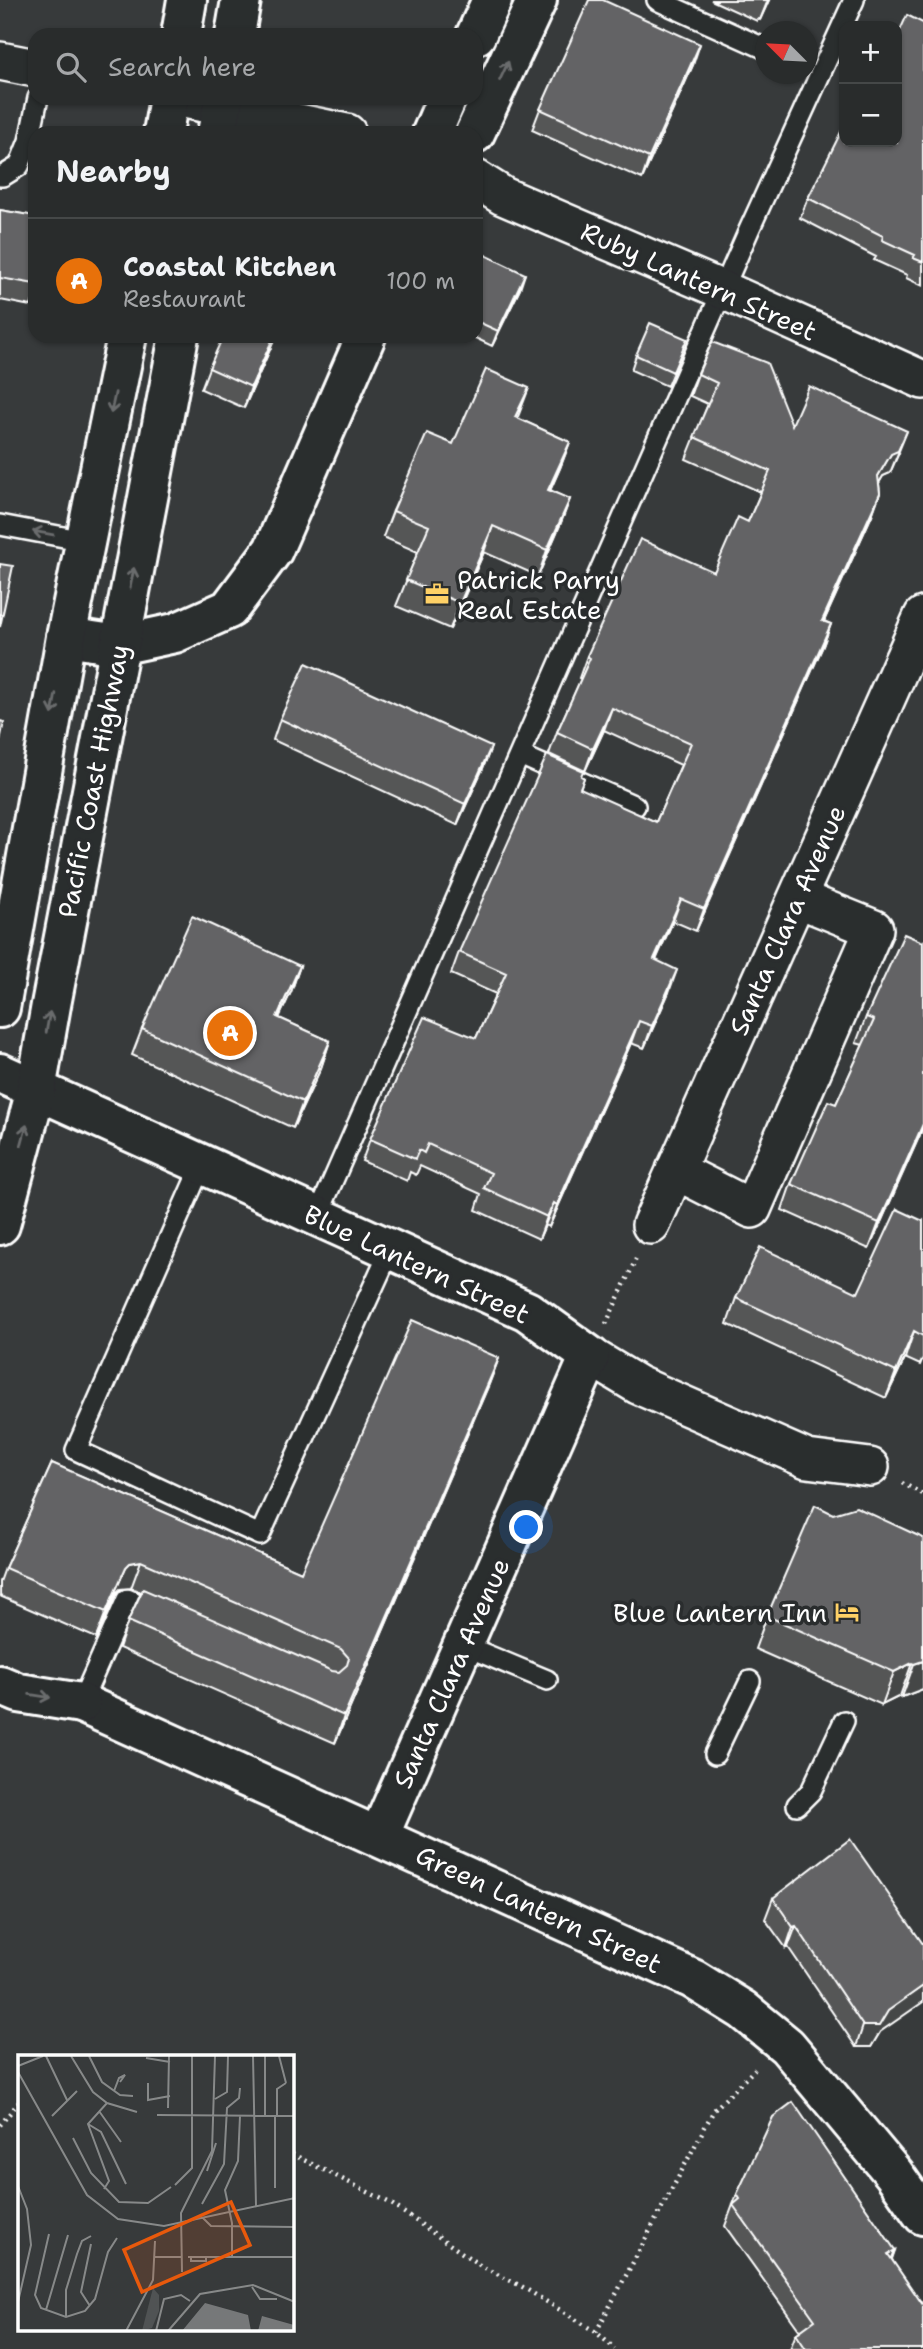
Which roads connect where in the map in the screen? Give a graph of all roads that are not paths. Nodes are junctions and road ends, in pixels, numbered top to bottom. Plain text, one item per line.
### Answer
1 (187, 0) edge
2 (242, 0) edge
3 (492, 0) edge
4 (537, 0) edge
5 (657, 0) edge
6 (854, 0) edge
7 (182, 28) edge
8 (236, 28) edge
9 (479, 28) edge
10 (755, 44) edge
11 (0, 61) edge
12 (818, 64) edge
13 (28, 67) edge
14 (809, 84) edge
15 (37, 105) edge
16 (168, 105) edge
17 (200, 105) edge
18 (444, 105) edge
19 (221, 112) edge
20 (32, 126) edge
21 (164, 126) edge
22 (305, 126) edge
23 (435, 126) edge
24 (478, 126) edge
25 (28, 144) edge
26 (0, 176) edge
27 (483, 183) edge
28 (723, 290) junction
29 (126, 343) edge
30 (178, 343) edge
31 (363, 343) edge
32 (923, 380) edge
33 (0, 525) edge
34 (85, 541) junction
35 (923, 615) edge
36 (66, 637) junction
37 (120, 645) junction
38 (520, 755) junction
39 (635, 806) dead end
40 (797, 898) junction
41 (0, 1008) edge
42 (0, 1073) edge
43 (36, 1090) junction
44 (202, 1164) junction
45 (675, 1170) junction
46 (317, 1217) junction
47 (0, 1225) edge
48 (651, 1225) road end
49 (390, 1250) junction
50 (590, 1356) junction
51 (870, 1467) dead end
52 (177, 1621) edge
53 (463, 1645) junction
54 (547, 1680) dead end
55 (750, 1681) dead end
56 (0, 1685) edge
57 (82, 1703) junction
58 (844, 1721) dead end
59 (715, 1755) dead end
60 (797, 1805) dead end
61 (379, 1836) junction
62 (923, 2215) edge

1 - 7 main road
2 - 8 main road
3 - 9 main road
24 -> 4 main road
5 - 10 lane
6 - 12 lane
11 - 13 street
14 - 28 lane
15 - 20 lane
16 - 21 main road
17 - 19 street
18 - 23 main road
19 - 22 street
25 - 26 lane
27 - 28 street, Ruby Lantern Street
28 - 32 street, Ruby Lantern Street
28 - 38 lane
29 -> 34 main road, Pacific Coast Highway
37 -> 30 main road, Pacific Coast Highway
31 - 37 main road
34 -> 33 lane
34 - 36 main road, Pacific Coast Highway
35 - 40 street, Santa Clara Avenue
36 - 37 main road
36 -> 41 main road, Pacific Coast Highway
43 -> 37 main road, Pacific Coast Highway
38 - 39 lane
38 - 46 lane
40 - 45 street, Santa Clara Avenue
40 - 45 street
42 - 43 main road, Blue Lantern Street
43 - 44 main road, Blue Lantern Street
47 -> 43 main road, Pacific Coast Highway
44 - 46 main road, Blue Lantern Street
44 - 49 lane
45 - 48 street, Santa Clara Avenue
46 - 49 main road, Blue Lantern Street
49 - 50 main road, Blue Lantern Street
50 - 51 street, Blue Lantern Street
50 - 53 main road, Santa Clara Avenue
52 - 57 lane
53 - 54 lane
53 - 61 main road, Santa Clara Avenue
55 - 59 lane
56 -> 57 main road, Green Lantern Street
57 - 61 main road, Green Lantern Street
58 - 60 lane
61 - 62 main road, Green Lantern Street

